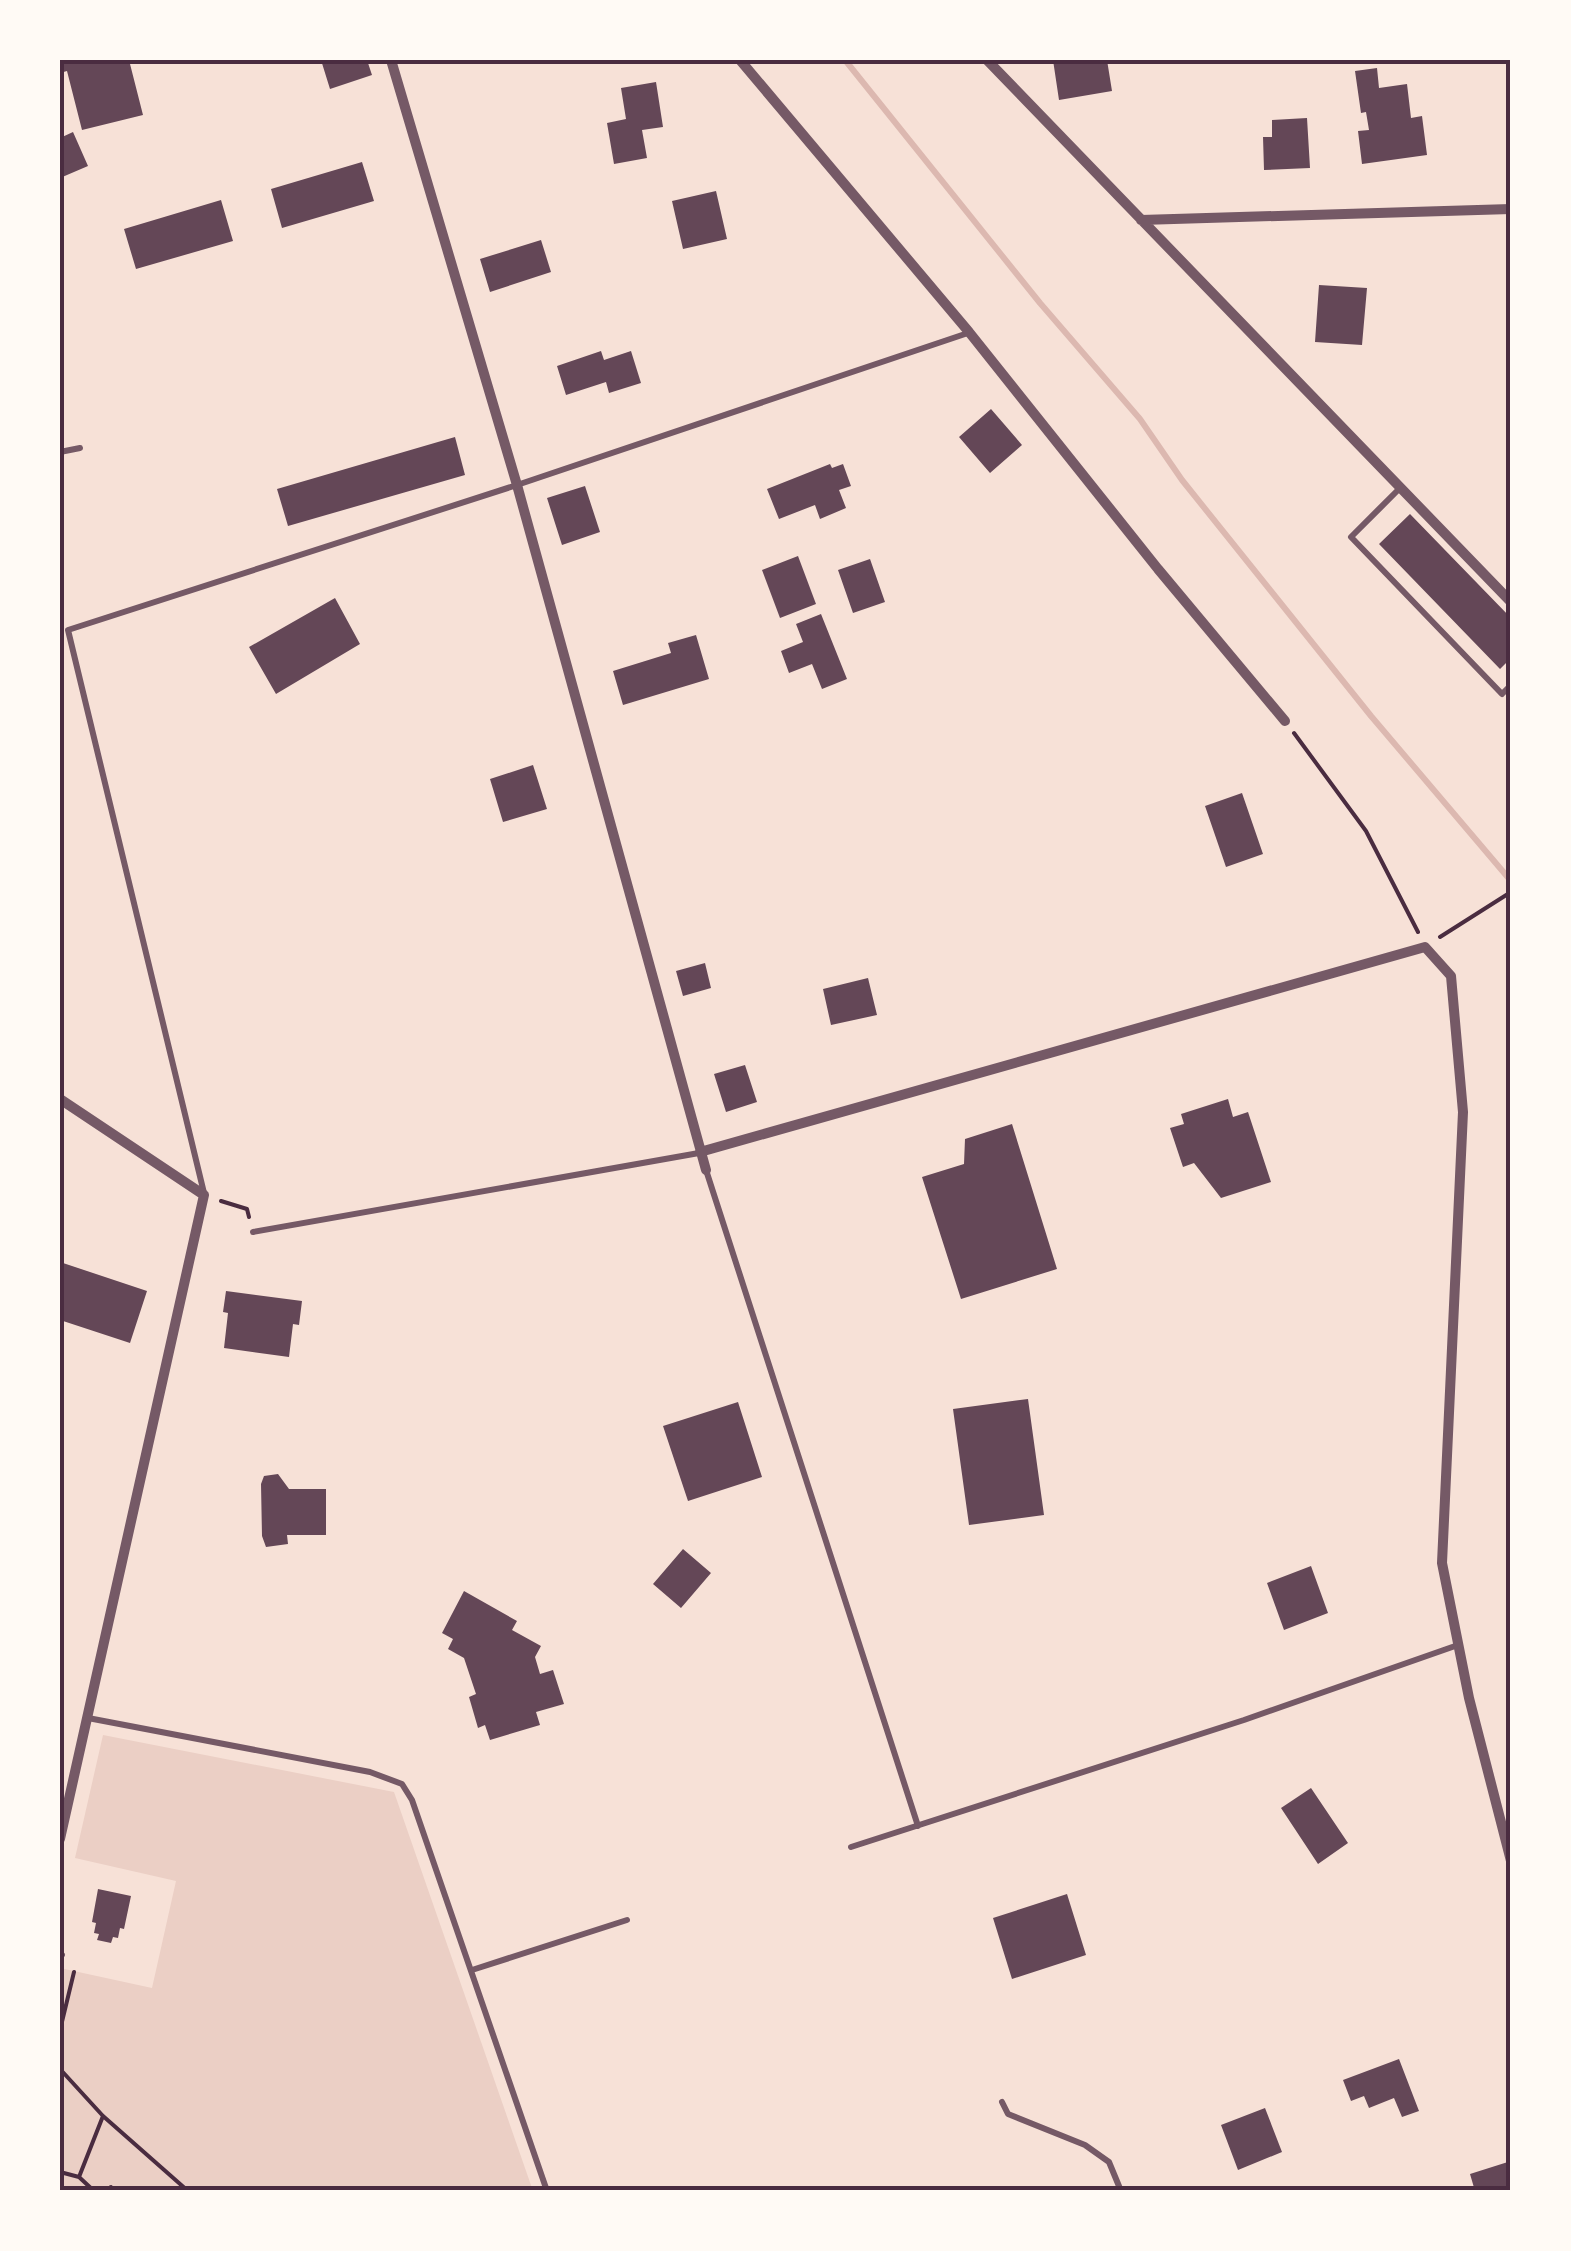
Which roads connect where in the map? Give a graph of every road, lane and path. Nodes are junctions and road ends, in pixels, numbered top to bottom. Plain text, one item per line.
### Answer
1 (392, 60) edge
2 (740, 60) edge
3 (987, 60) edge
4 (1511, 209) edge
5 (1141, 220) junction
6 (969, 332) junction
7 (80, 448) dead end
8 (60, 452) edge
9 (517, 485) junction
10 (1400, 488) junction
11 (1511, 602) edge
12 (1511, 685) edge
13 (1285, 721) joint
14 (1511, 892) edge
15 (1425, 947) junction
16 (60, 1099) edge
17 (700, 1152) junction
18 (706, 1170) joint
19 (204, 1195) junction
20 (253, 1232) joint
21 (1458, 1645) junction
22 (85, 1718) junction
23 (918, 1826) junction
24 (60, 1839) edge
25 (851, 1848) dead end
26 (1511, 1861) edge
27 (627, 1920) dead end
28 (472, 1970) junction
29 (74, 1972) dead end
30 (60, 2030) edge
31 (60, 2069) edge
32 (1002, 2102) dead end
33 (103, 2116) junction
34 (60, 2172) edge
35 (80, 2177) junction
36 (94, 2191) edge
37 (188, 2191) edge
38 (547, 2191) edge
39 (1121, 2191) edge

1 - 9 street
2 - 6 street
3 - 5 street
4 - 5 street
5 - 10 street
6 - 9 lane
6 - 13 street
7 - 8 lane
9 - 17 street
9 - 19 lane
10 - 11 street
10 - 12 lane
13 - 15 path
14 - 15 path
15 - 17 street
15 - 21 street
16 - 19 street
17 - 18 street
17 - 20 lane
18 - 23 lane
19 - 20 path
19 - 22 street
21 - 23 lane
21 - 26 street
22 - 24 street
22 - 28 lane
23 - 25 lane
27 - 28 lane
28 - 38 lane
29 - 30 path
31 - 33 path
32 - 39 lane
33 - 35 path
33 - 37 path
34 - 35 path
35 - 36 path

